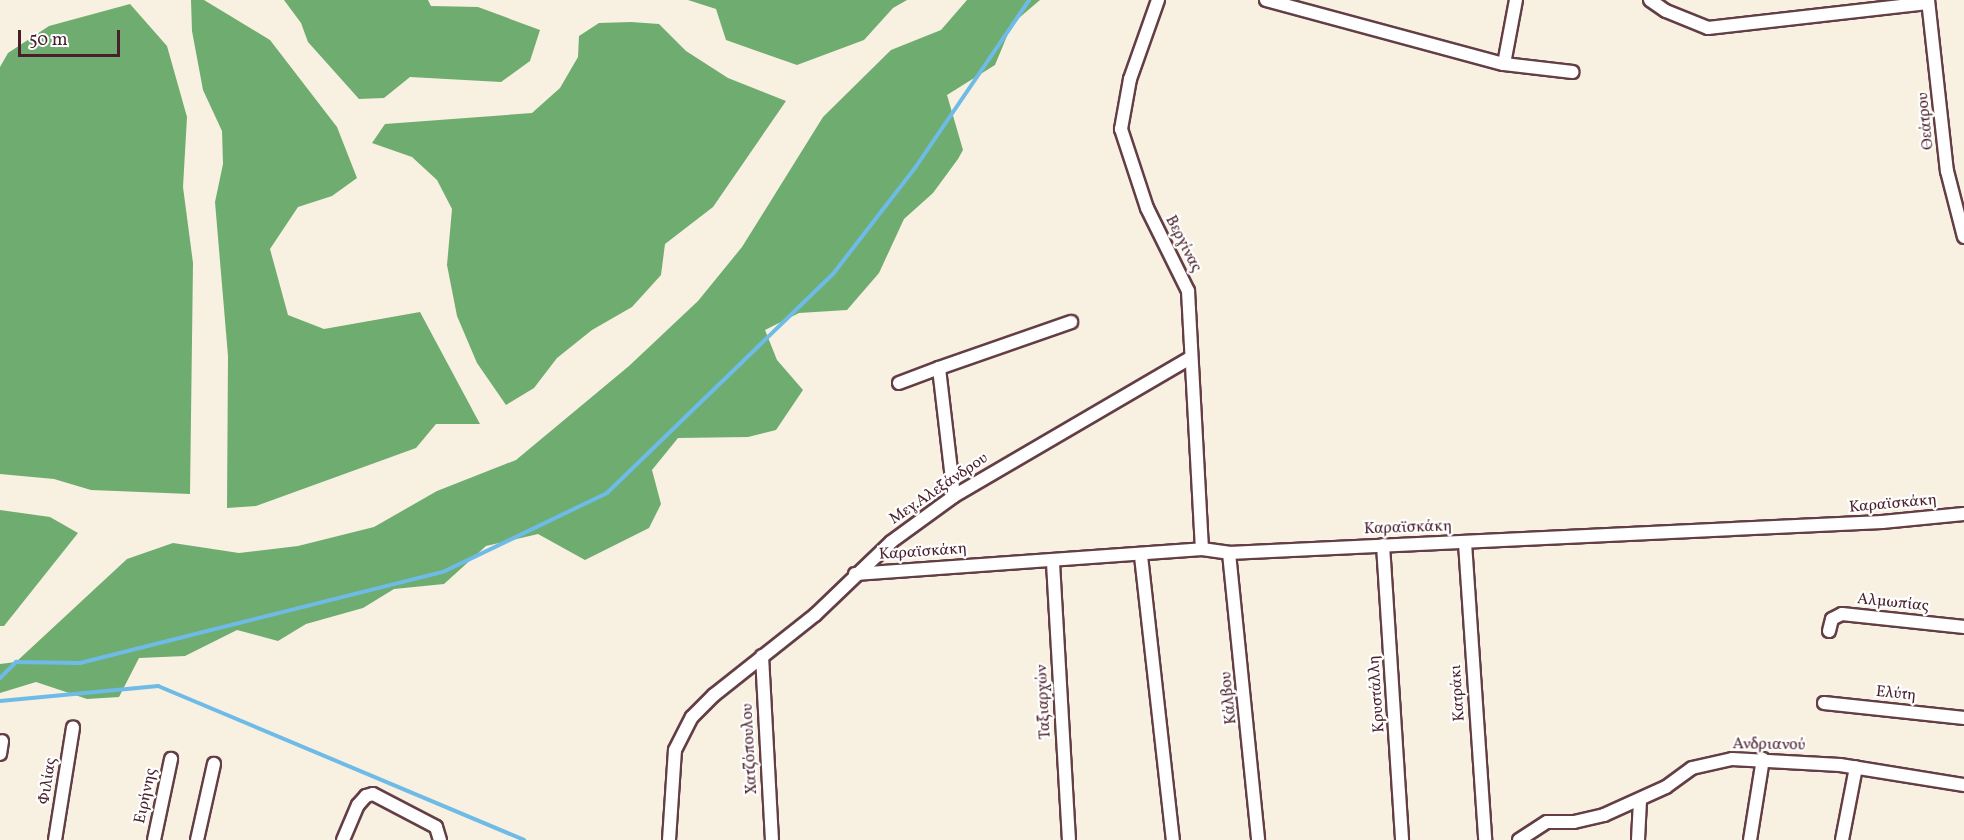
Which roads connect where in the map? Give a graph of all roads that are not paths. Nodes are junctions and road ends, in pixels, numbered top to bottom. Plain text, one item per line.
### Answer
1 (1158, 0) edge
2 (1266, 0) edge
3 (1516, 0) edge
4 (1650, 0) edge
5 (1928, 2) edge
6 (1504, 64) junction
7 (1573, 72) dead end
8 (1964, 237) edge
9 (1071, 322) dead end
10 (1190, 358) junction
11 (939, 368) junction
12 (899, 383) dead end
13 (954, 496) junction
14 (1964, 514) edge
15 (1465, 543) junction
16 (1383, 545) junction
17 (1202, 549) junction
18 (1229, 554) junction
19 (1141, 556) junction
20 (1053, 563) junction
21 (855, 574) junction
22 (1964, 627) edge
23 (1828, 631) dead end
24 (762, 656) junction
25 (1824, 703) dead end
26 (1964, 718) edge
27 (73, 727) dead end
28 (171, 759) dead end
29 (1763, 759) junction
30 (214, 764) dead end
31 (1856, 767) junction
32 (1964, 786) edge
33 (1640, 800) junction
34 (55, 840) edge
35 (154, 840) edge
36 (197, 840) edge
37 (343, 840) edge
38 (440, 840) edge
39 (669, 840) edge
40 (772, 840) edge
41 (1069, 840) edge
42 (1173, 840) edge
43 (1258, 840) edge
44 (1402, 840) edge
45 (1485, 840) edge
46 (1519, 840) edge
47 (1638, 840) edge
48 (1750, 840) edge
49 (1842, 840) edge

1 - 10 street, Βεργίνας
2 - 6 street
3 - 6 street
4 - 5 street
5 - 8 street, Θεάτρου
6 - 7 street
9 - 11 street
10 - 13 street, Μεγ.Αλεξάνδρου
10 - 17 street, Βεργίνας
11 - 12 street
11 - 13 street
13 - 21 street, Μεγ.Αλεξάνδρου
14 - 15 street, Καραϊσκάκη
15 - 16 street, Καραϊσκάκη
15 - 45 street, Κατράκι
16 - 18 street, Καραϊσκάκη
16 - 44 street, Κρυστάλλη
17 - 18 street, Καραϊσκάκη
17 - 19 street, Καραϊσκάκη
18 - 43 street, Κάλβου
19 - 20 street, Καραϊσκάκη
19 - 42 street
20 - 21 street, Καραϊσκάκη
20 - 41 street, Ταξιαρχών
21 - 24 street, Μεγ.Αλεξάνδρου
22 - 23 street, Αλμωπίας
24 - 39 street, Μεγ.Αλεξάνδρου
24 - 40 street, Χατζόπουλου
25 - 26 street, Ελύτη
27 - 34 street, Φιλίας
28 - 35 street, Ειρήνης
29 - 31 street, Ανδριανού
29 - 33 street, Ανδριανού
29 - 48 street
30 - 36 street
31 - 32 street, Ανδριανού
31 - 49 street
33 - 46 street, Ανδριανού
33 - 47 street
37 - 38 street

